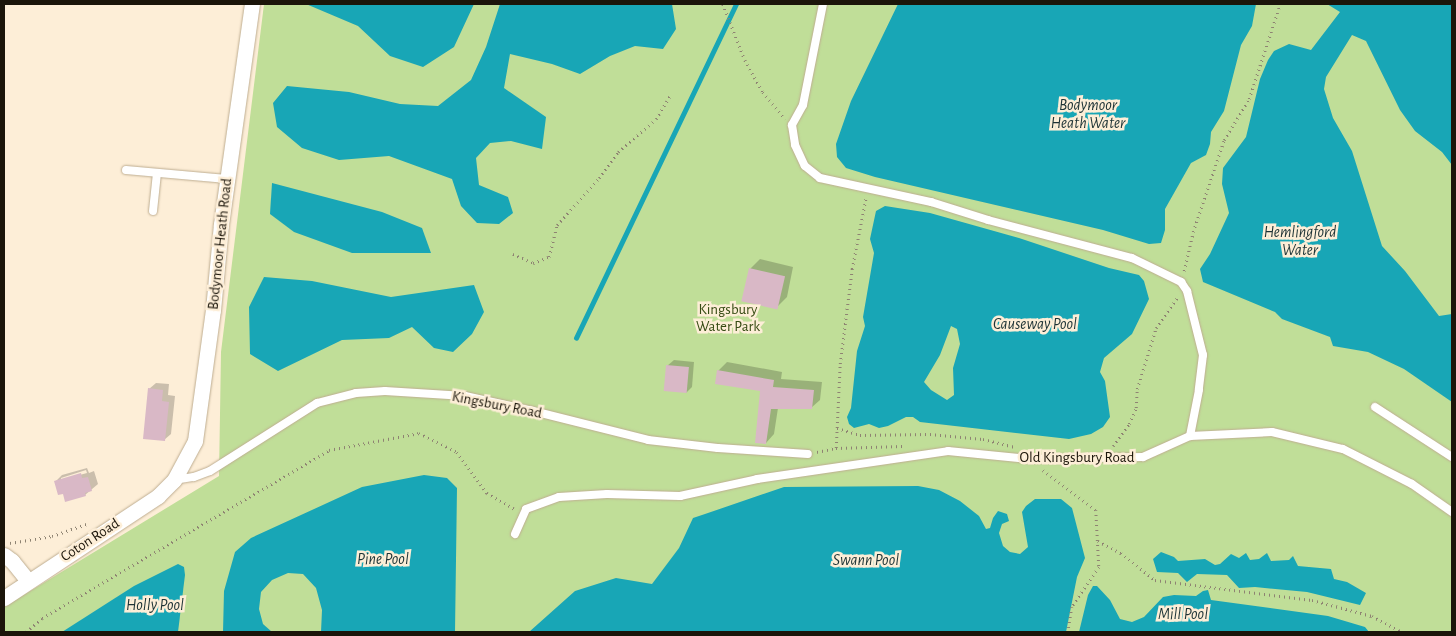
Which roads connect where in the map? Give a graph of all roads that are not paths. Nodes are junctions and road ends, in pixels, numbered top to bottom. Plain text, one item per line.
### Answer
1 (252, 4) edge
2 (823, 4) edge
3 (126, 170) dead end
4 (157, 174) junction
5 (227, 179) junction
6 (153, 211) dead end
7 (1375, 407) dead end
8 (1190, 436) junction
9 (808, 454) road end
10 (1452, 457) edge
11 (174, 480) junction
12 (1452, 512) edge
13 (515, 534) dead end
14 (4, 555) edge
15 (28, 581) junction
16 (4, 598) edge

1 - 5 street, Bodymoor Heath Road
2 - 8 lane
3 - 4 lane
4 - 5 lane
4 - 6 lane
5 - 11 street, Bodymoor Heath Road
7 - 10 lane
8 - 12 lane, Old Kingsbury Road
8 - 13 lane, Old Kingsbury Road
9 - 11 lane, Kingsbury Road
11 - 15 street, Coton Road
14 - 15 street
15 - 16 street, Coton Road

